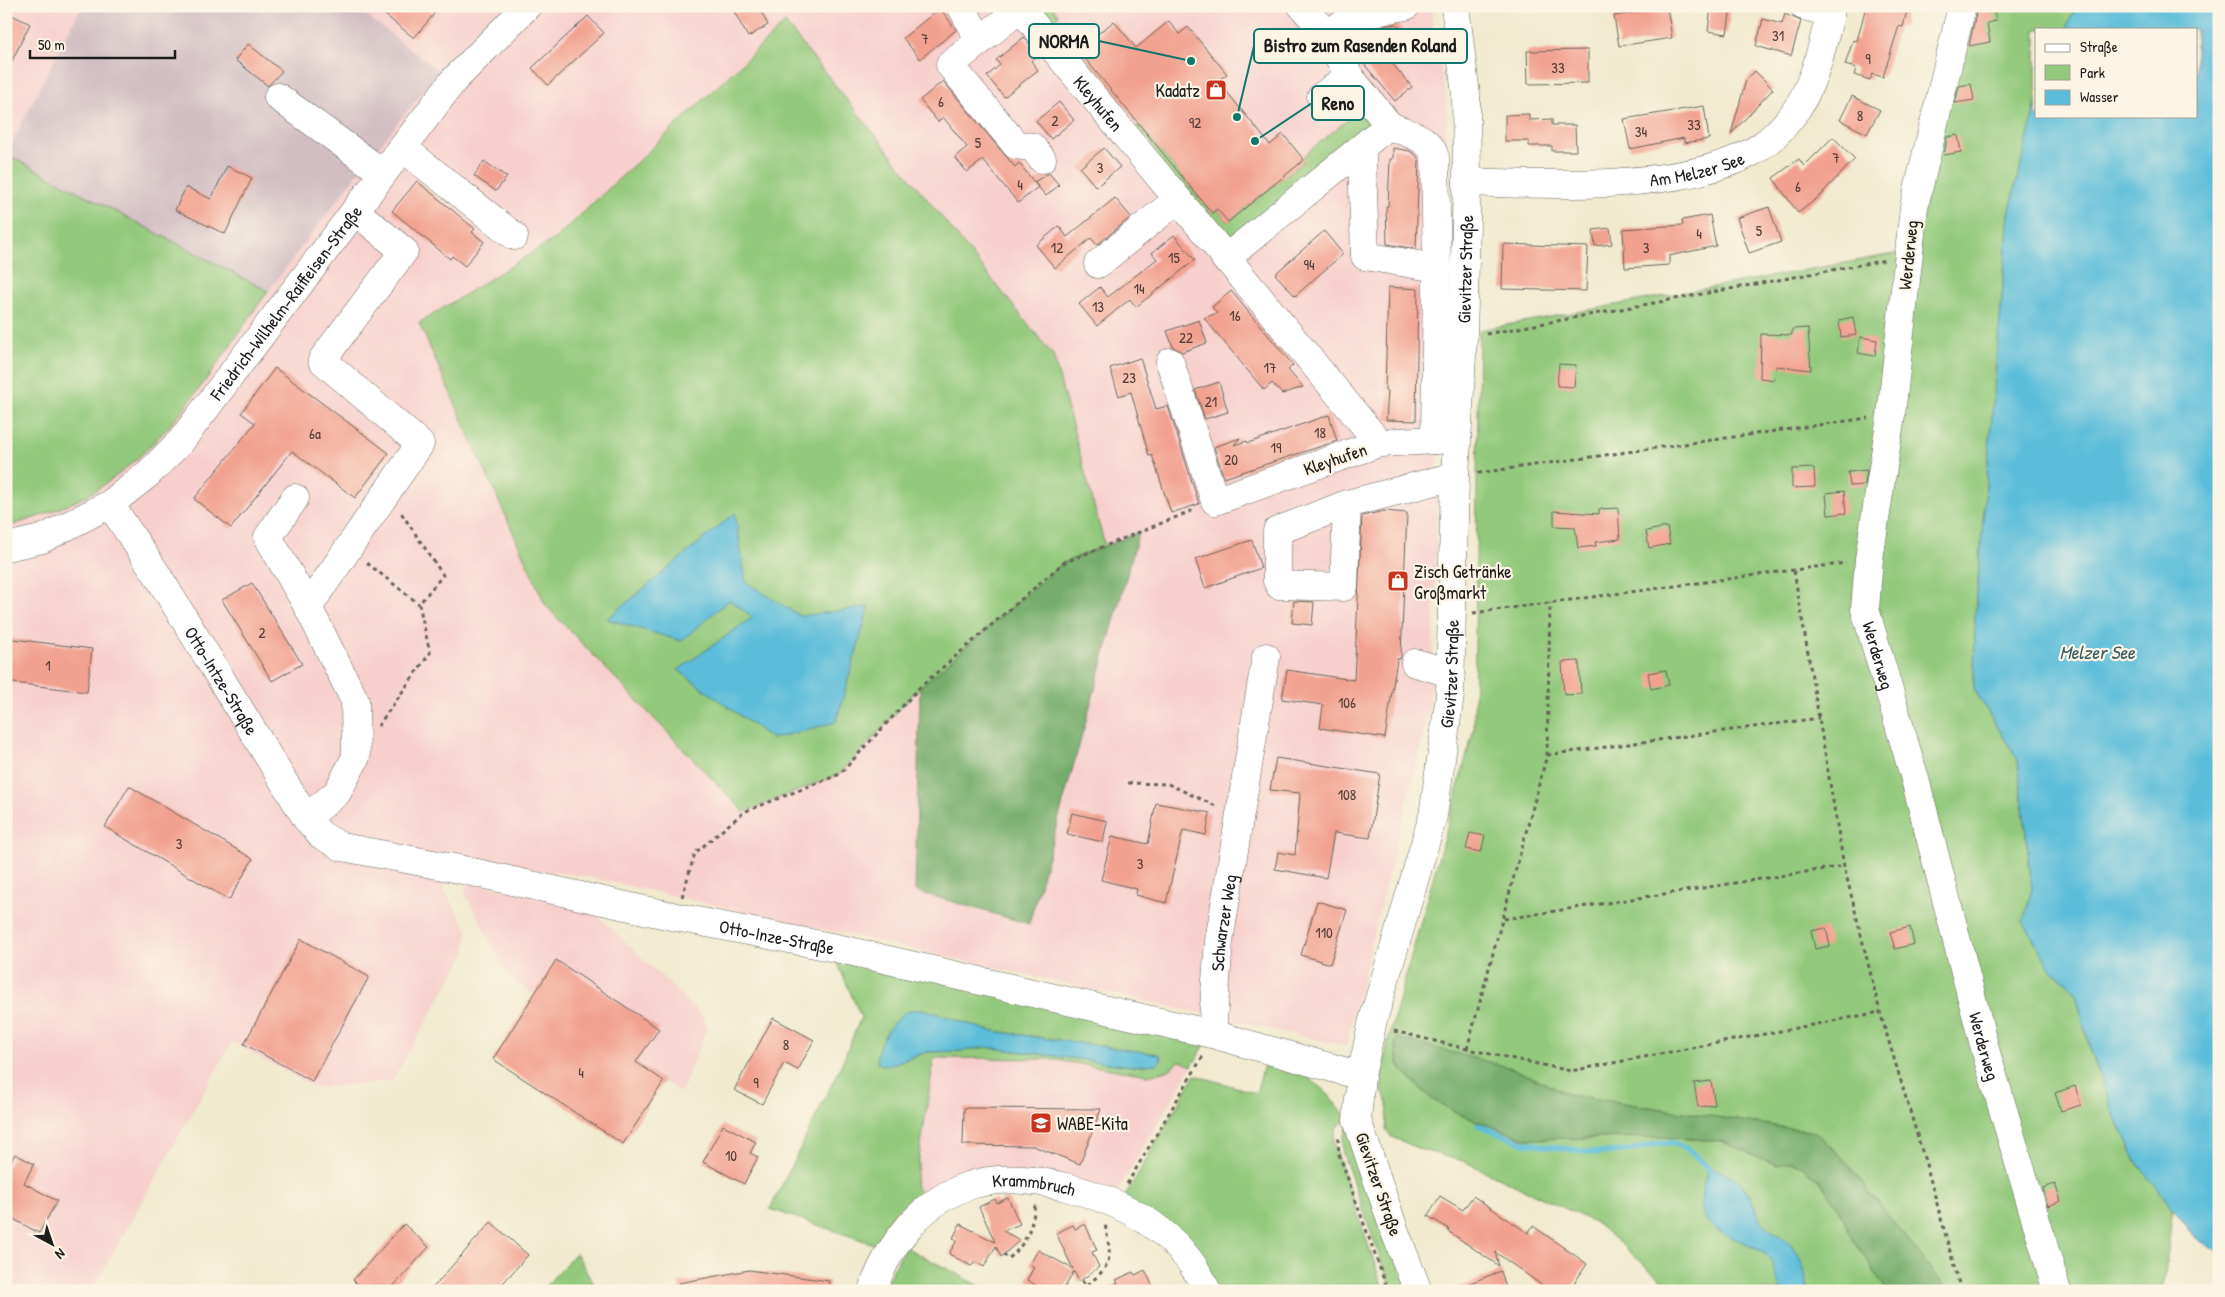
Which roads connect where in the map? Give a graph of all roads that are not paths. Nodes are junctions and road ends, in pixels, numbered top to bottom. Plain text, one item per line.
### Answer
1 (528, 6) edge
2 (961, 6) edge
3 (1302, 6) edge
4 (1406, 6) edge
5 (1455, 6) edge
6 (1804, 6) edge
7 (1962, 6) edge
8 (1022, 8) edge
9 (1831, 10) edge
10 (1326, 34) junction
11 (982, 40) junction
12 (1349, 76) junction
13 (278, 97) dead end
14 (1321, 97) dead end
15 (1389, 125) junction
16 (403, 148) junction
17 (1357, 152) junction
18 (1042, 159) dead end
19 (383, 173) junction
20 (1467, 182) junction
21 (1177, 200) junction
22 (354, 211) junction
23 (514, 236) dead end
24 (1225, 259) junction
25 (1098, 264) dead end
26 (1436, 268) junction
27 (1170, 362) dead end
28 (1446, 439) junction
29 (1378, 444) junction
30 (1456, 476) junction
31 (295, 498) dead end
32 (110, 504) junction
33 (1347, 504) dead end
34 (6, 547) edge
35 (308, 607) junction
36 (1266, 657) dead end
37 (1415, 663) dead end
38 (1451, 673) junction
39 (306, 818) junction
40 (342, 847) joint
41 (1212, 1034) junction
42 (1362, 1076) junction
43 (872, 1291) edge
44 (1207, 1291) edge
45 (1418, 1291) edge
46 (2057, 1291) edge

1 - 16 street, Friedrich-Wilhelm-Raiffeisen-Straße
2 - 11 street
3 - 10 street
4 - 10 street
5 - 20 street, Gievitzer Straße
6 - 9 street
7 - 46 street, Werderweg
8 - 11 street, Kleyhufen
8 - 21 street, Kleyhufen
9 - 20 street, Am Melzer See
10 - 12 street
11 - 18 street, Kleyhufen
12 - 14 street
12 - 15 street
13 - 19 street
15 - 17 street
15 - 26 street
16 - 19 street, Friedrich-Wilhelm-Raiffeisen-Straße
16 - 23 street
17 - 24 street
17 - 26 street
19 - 22 street, Friedrich-Wilhelm-Raiffeisen-Straße
20 - 28 street, Gievitzer Straße
21 - 24 street, Kleyhufen
21 - 25 street
22 - 32 street, Friedrich-Wilhelm-Raiffeisen-Straße
22 - 35 street
24 - 29 street, Kleyhufen
26 - 28 street
27 - 29 street, Kleyhufen
28 - 29 street
28 - 30 street, Gievitzer Straße
30 - 33 street
30 - 38 street, Gievitzer Straße
31 - 35 street
32 - 34 street, Friedrich-Wilhelm-Raiffeisen-Straße
32 - 39 street, Otto-Intze-Straße
35 - 39 street
36 - 41 street, Schwarzer Weg
37 - 38 street
38 - 42 street, Gievitzer Straße
39 - 40 street, Otto-Intze-Straße
40 - 41 street, Otto-Inze-Straße
41 - 42 street
42 - 45 street, Gievitzer Straße
43 - 44 street, Krammbruch

